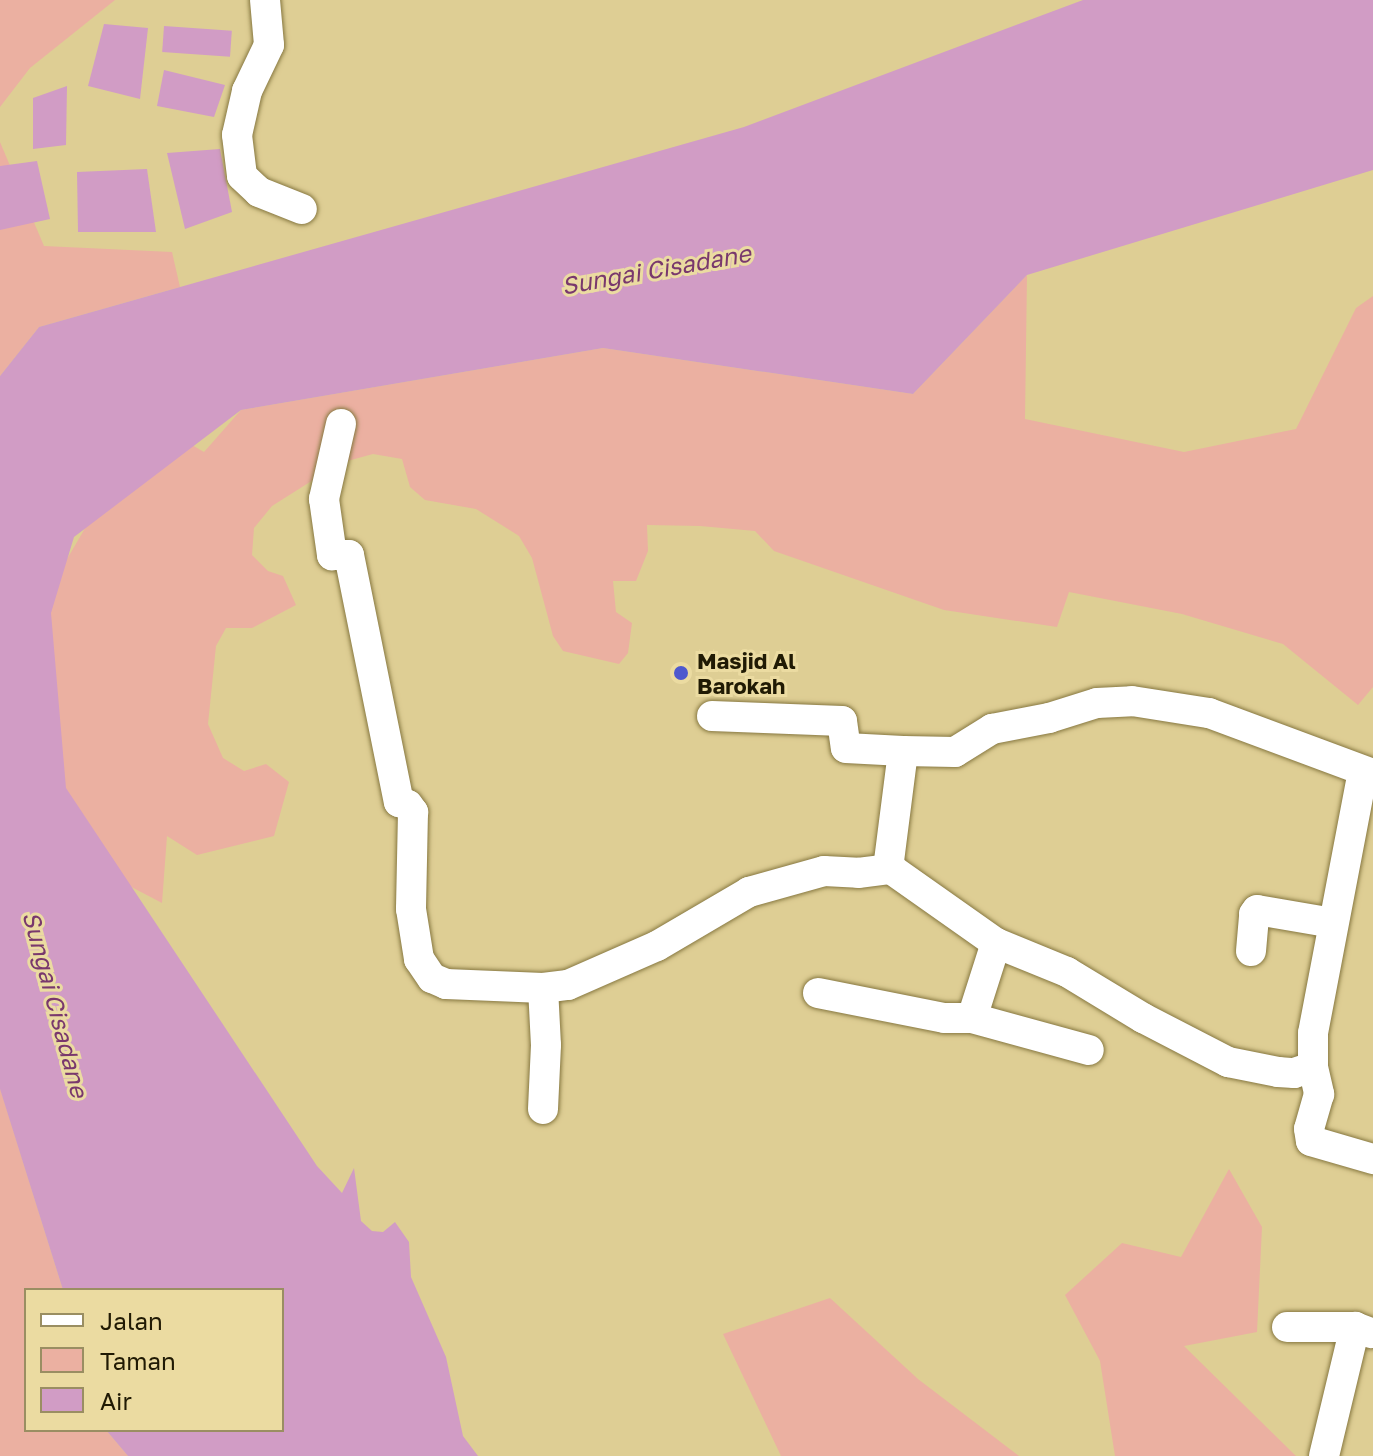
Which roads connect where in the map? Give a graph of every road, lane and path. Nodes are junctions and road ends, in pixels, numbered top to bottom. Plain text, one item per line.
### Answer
1 (265, 0) edge
2 (302, 209) dead end
3 (341, 424) dead end
4 (712, 716) dead end
5 (903, 751) junction
6 (1368, 773) edge
7 (891, 869) junction
8 (1333, 923) junction
9 (996, 943) junction
10 (1251, 951) dead end
11 (543, 988) junction
12 (818, 993) dead end
13 (972, 1018) junction
14 (1089, 1050) dead end
15 (1313, 1067) junction
16 (543, 1109) dead end
17 (1373, 1159) edge
18 (1287, 1327) dead end
19 (1364, 1330) edge
20 (1324, 1456) edge

1 - 2 street
3 - 11 street
4 - 5 street
5 - 6 street
5 - 7 street
6 - 8 street
7 - 9 street
7 - 11 street
8 - 10 street
8 - 15 street
9 - 13 street
9 - 15 street
11 - 16 street
12 - 13 street
13 - 14 street
15 - 17 street
18 - 19 street
19 - 20 street

